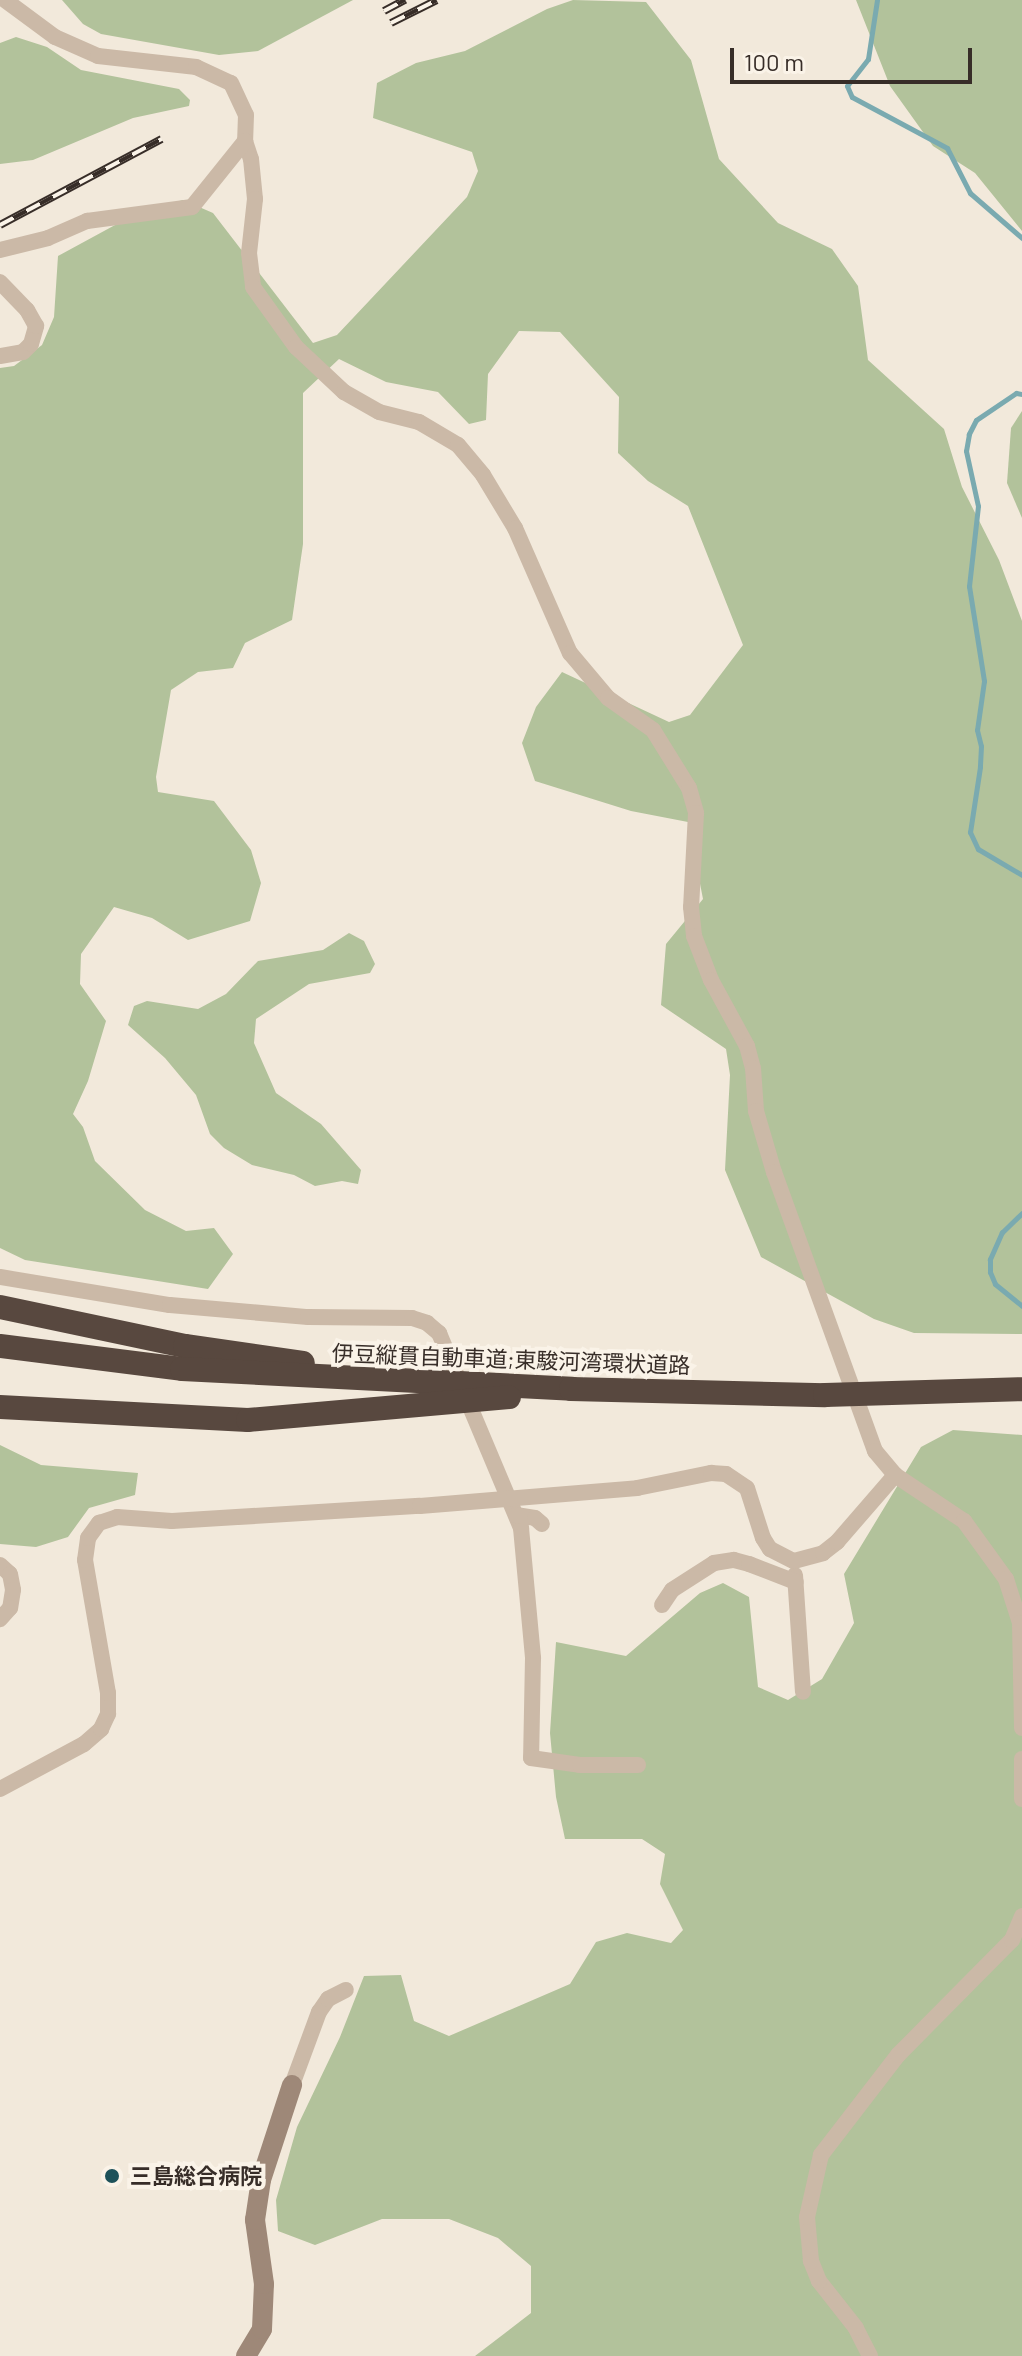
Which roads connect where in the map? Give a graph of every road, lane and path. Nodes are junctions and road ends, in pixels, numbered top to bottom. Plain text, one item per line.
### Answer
1 (8, 2) edge
2 (245, 141) junction
3 (0, 250) edge
4 (0, 282) edge
5 (0, 356) edge
6 (0, 1277) edge
7 (0, 1307) edge
8 (0, 1346) edge
9 (440, 1382) junction
10 (571, 1389) junction
11 (1022, 1389) edge
12 (0, 1407) edge
13 (895, 1475) junction
14 (510, 1498) junction
15 (516, 1515) junction
16 (542, 1524) dead end
17 (794, 1561) junction
18 (0, 1565) edge
19 (796, 1582) junction
20 (662, 1605) dead end
21 (0, 1619) edge
22 (803, 1692) dead end
23 (1022, 1728) edge
24 (1022, 1759) edge
25 (638, 1765) dead end
26 (0, 1789) edge
27 (1022, 1799) edge
28 (1022, 1916) edge
29 (346, 1990) dead end
30 (292, 2085) joint
31 (246, 2356) edge
32 (870, 2356) edge

1 - 2 street
2 - 3 street
2 - 13 street
4 - 5 street
6 - 14 street
7 - 9 highway
8 - 9 highway, 伊豆縦貫自動車道;東駿河湾環状道路
9 - 10 highway, 伊豆縦貫自動車道;東駿河湾環状道路
10 - 11 highway, 伊豆縦貫自動車道;東駿河湾環状道路
10 - 12 highway
13 - 17 street
13 - 23 street
14 - 15 street
14 - 17 street
14 - 26 street
15 - 16 street
15 - 25 street
17 - 19 street
18 - 21 street
19 - 20 street
19 - 22 street
24 - 27 street
28 - 32 street
29 - 30 street
30 - 31 street

